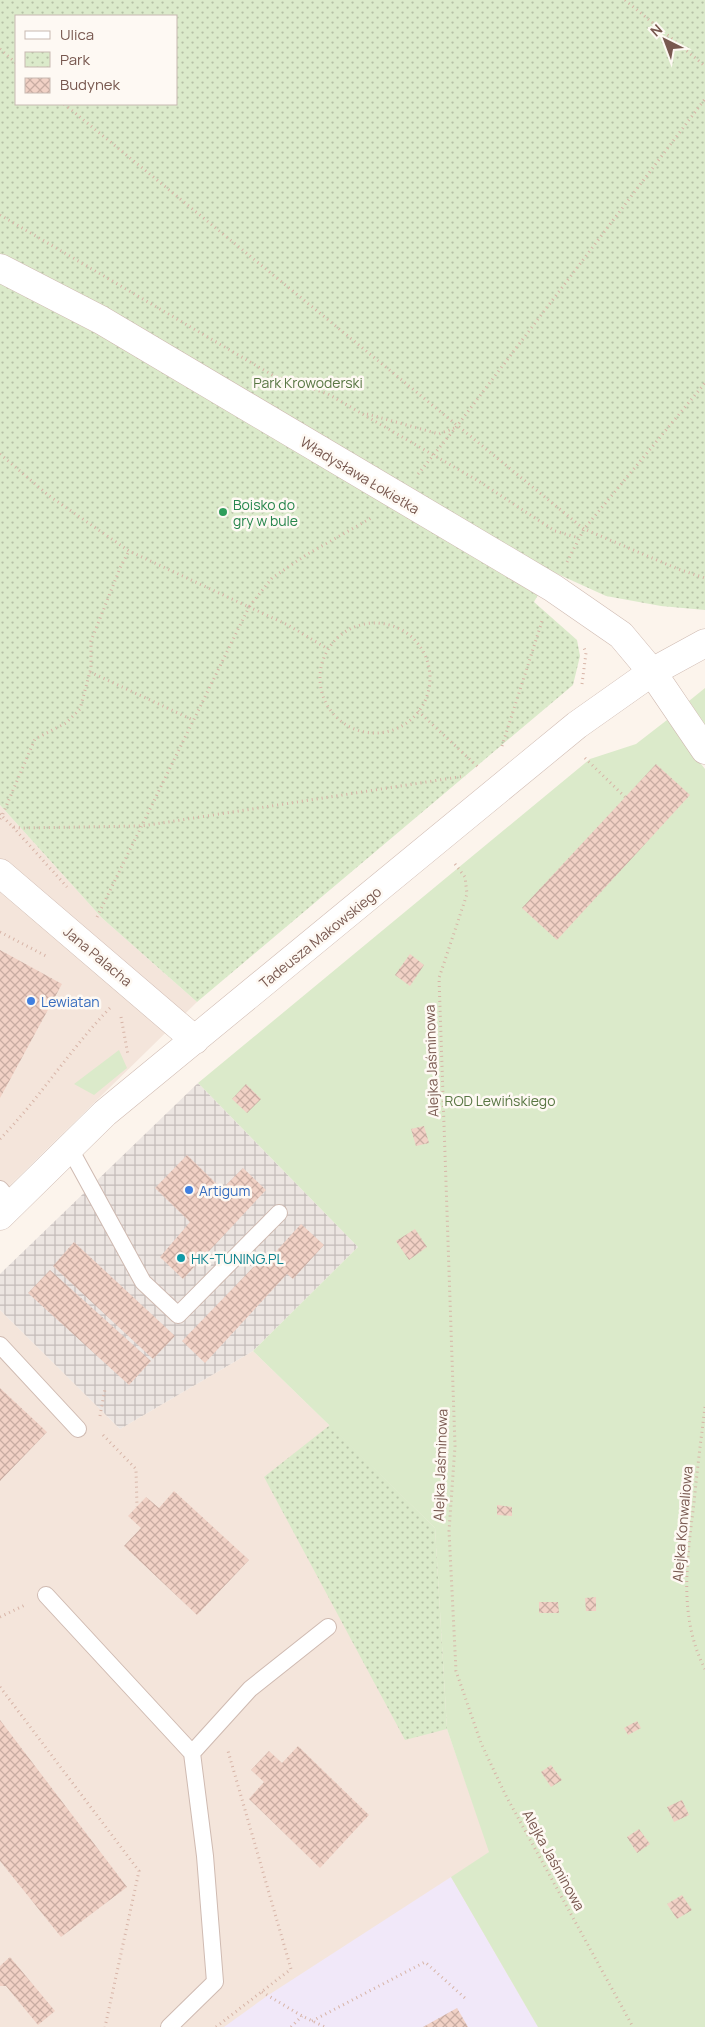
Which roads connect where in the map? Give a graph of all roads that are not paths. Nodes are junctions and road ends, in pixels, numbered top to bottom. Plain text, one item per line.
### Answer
1 (0, 268) edge
2 (705, 643) edge
3 (652, 672) junction
4 (705, 750) edge
5 (0, 873) edge
6 (195, 1040) junction
7 (69, 1147) junction
8 (4, 1203) edge
9 (279, 1213) dead end
10 (0, 1345) edge
11 (78, 1429) dead end
12 (46, 1596) dead end
13 (328, 1627) dead end
14 (192, 1754) junction
15 (169, 2027) edge

1 - 3 street, Władysława Łokietka
2 - 3 street
3 - 4 street, Władysława Łokietka
3 - 6 street, Tadeusza Makowskiego
5 - 6 street, Jana Palacha
6 - 7 street, Tadeusza Makowskiego
7 - 8 street, Tadeusza Makowskiego
7 - 9 lane
10 - 11 lane
12 - 14 lane
13 - 14 lane
14 - 15 lane

